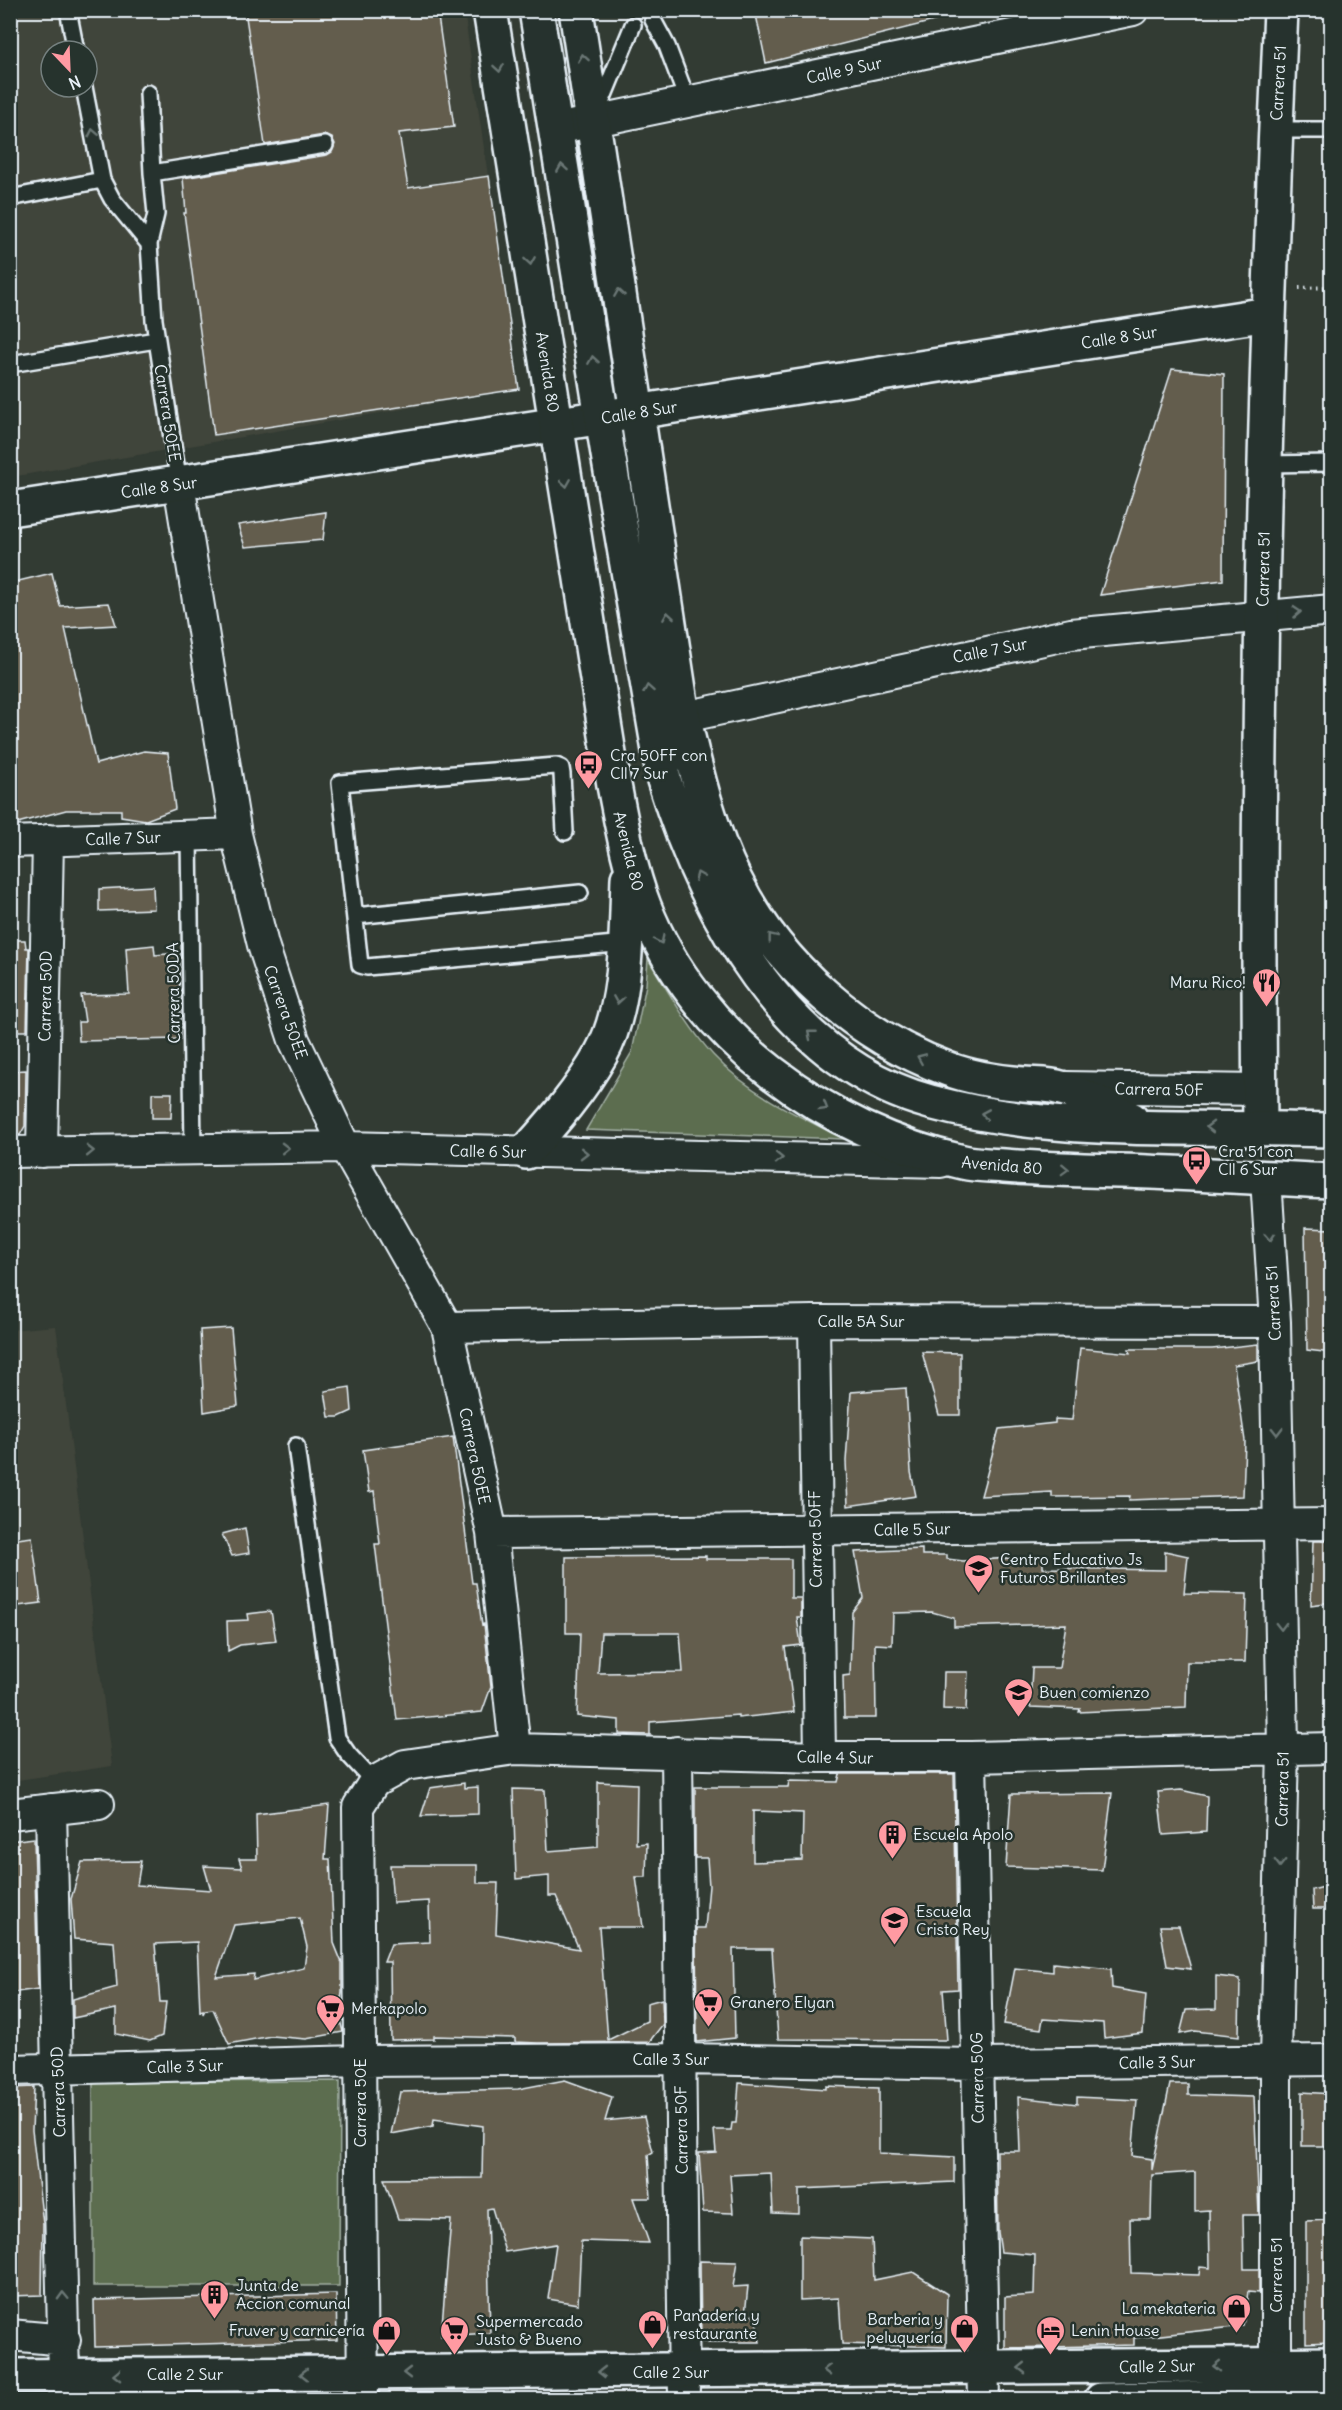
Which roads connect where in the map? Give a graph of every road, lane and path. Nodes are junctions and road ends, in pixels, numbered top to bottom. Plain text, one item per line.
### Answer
1 (68, 10) edge
2 (490, 10) edge
3 (536, 10) edge
4 (576, 10) edge
5 (1133, 10) edge
6 (1281, 10) edge
7 (653, 20) dead end
8 (633, 25) dead end
9 (74, 39) edge
10 (148, 93) dead end
11 (86, 99) edge
12 (688, 102) junction
13 (593, 122) junction
14 (556, 129) junction
15 (1276, 130) junction
16 (1332, 130) edge
17 (325, 145) dead end
18 (152, 173) junction
19 (102, 180) junction
20 (10, 198) edge
21 (148, 244) junction
22 (1268, 314) junction
23 (156, 340) junction
24 (10, 364) edge
25 (637, 413) junction
26 (602, 418) junction
27 (556, 425) junction
28 (1332, 463) edge
29 (1265, 464) junction
30 (179, 484) junction
31 (10, 509) edge
32 (1332, 610) edge
33 (1262, 615) junction
34 (668, 720) junction
35 (565, 832) dead end
36 (236, 834) junction
37 (189, 836) junction
38 (48, 840) junction
39 (10, 842) edge
40 (629, 858) junction
41 (580, 893) dead end
42 (356, 916) junction
43 (626, 943) junction
44 (1060, 1087) junction
45 (1259, 1090) junction
46 (1148, 1126) junction
47 (1260, 1127) junction
48 (1332, 1130) edge
49 (345, 1147) junction
50 (193, 1150) junction
51 (10, 1152) edge
52 (42, 1152) junction
53 (526, 1152) junction
54 (965, 1163) junction
55 (1266, 1178) junction
56 (1332, 1181) edge
57 (814, 1321) junction
58 (1275, 1322) junction
59 (447, 1327) junction
60 (296, 1446) dead end
61 (1279, 1524) junction
62 (1332, 1524) edge
63 (815, 1530) junction
64 (492, 1533) junction
65 (1283, 1747) junction
66 (1332, 1748) edge
67 (515, 1749) junction
68 (677, 1752) junction
69 (820, 1757) junction
70 (971, 1757) junction
71 (374, 1782) junction
72 (99, 1804) dead end
73 (358, 1806) joint
74 (51, 1809) junction
75 (10, 1814) edge
76 (681, 2058) junction
77 (1276, 2060) junction
78 (1332, 2060) edge
79 (360, 2061) junction
80 (977, 2064) junction
81 (10, 2070) edge
82 (57, 2070) junction
83 (10, 2335) edge
84 (64, 2340) junction
85 (1332, 2364) edge
86 (1275, 2365) junction
87 (10, 2376) edge
88 (64, 2376) junction
89 (984, 2384) edge
90 (363, 2386) edge
91 (684, 2386) edge
92 (1332, 2396) edge
93 (1276, 2398) edge
94 (1101, 2400) edge

1 - 9 lane
2 -> 27 main road, Avenida 80
3 - 14 main road
13 -> 4 main road
5 - 12 street, Calle 9 Sur
6 - 15 main road, Carrera 51
7 - 12 lane
8 - 13 lane
10 - 18 lane
19 -> 11 lane
12 - 13 street, Calle 9 Sur
13 - 14 street, Calle 9 Sur
25 -> 13 main road
26 -> 14 main road
15 - 16 lane
15 - 22 main road, Carrera 51
17 - 18 lane
18 - 21 lane
19 - 20 lane
19 - 21 lane
21 - 23 lane, Carrera 50EE
22 - 25 main road, Calle 8 Sur
22 - 29 main road, Carrera 51
23 - 24 lane
23 - 30 lane, Carrera 50EE
25 - 26 main road, Calle 8 Sur
34 -> 25 main road
26 - 27 main road, Calle 8 Sur
34 -> 26 main road
27 - 30 main road, Calle 8 Sur
27 -> 40 main road, Avenida 80
28 - 29 lane
29 - 33 main road, Carrera 51
30 - 31 main road, Calle 8 Sur
30 - 36 street, Carrera 50EE
33 -> 32 street, Calle 7 Sur
33 - 34 street, Calle 7 Sur
33 - 45 main road, Carrera 51
44 -> 34 main road
46 -> 34 main road
35 - 42 lane
36 - 37 street, Calle 7 Sur
36 - 49 street, Carrera 50EE
37 - 38 street, Calle 7 Sur
37 - 50 lane, Carrera 50DA
38 - 39 street, Calle 7 Sur
38 - 52 street, Carrera 50D
40 - 43 main road
40 -> 54 main road, Avenida 80
41 - 42 lane
42 - 43 lane
43 -> 53 main road
44 - 45 street, Carrera 50F
44 - 46 main road
45 - 47 main road, Carrera 51
47 -> 46 main road
47 - 48 main road
50 -> 49 street, Calle 6 Sur
49 - 53 street, Calle 6 Sur
49 - 59 street, Carrera 50EE
52 -> 50 street, Calle 6 Sur
51 - 52 street, Calle 6 Sur
53 -> 54 street, Calle 6 Sur
54 -> 55 main road, Avenida 80
55 - 56 main road, Avenida 80
55 -> 58 street, Carrera 51
57 - 58 street, Calle 5A Sur
57 - 59 street, Calle 5A Sur
57 - 63 street, Carrera 50FF
58 -> 61 street, Carrera 51
59 - 64 street, Carrera 50EE
60 - 71 lane
61 - 62 street, Calle 5 Sur
61 - 63 street, Calle 5 Sur
61 -> 65 street, Carrera 51
63 - 64 street, Calle 5 Sur
63 - 69 street, Carrera 50FF
64 - 67 street, Carrera 50EE
65 - 66 street, Calle 4 Sur
65 - 70 street, Calle 4 Sur
65 -> 77 street, Carrera 51
67 - 68 street, Calle 4 Sur
67 - 71 street, Calle 4 Sur
68 - 69 street, Calle 4 Sur
68 - 76 street, Carrera 50F
69 - 70 street, Calle 4 Sur
70 - 80 street, Carrera 50G
71 - 73 street, Calle 4 Sur
72 - 74 street
73 - 79 street, Carrera 50E
74 - 75 street
74 - 82 street, Carrera 50D
76 - 79 street, Calle 3 Sur
76 - 80 street, Calle 3 Sur
76 - 91 street, Carrera 50F
77 - 78 street, Calle 3 Sur
77 - 80 street, Calle 3 Sur
77 - 86 street, Carrera 51
79 - 82 street, Calle 3 Sur
79 - 90 street, Carrera 50E
80 - 89 street, Carrera 50G
81 - 82 street, Calle 3 Sur
84 -> 82 street, Carrera 50D
83 - 84 street
84 - 88 street, Carrera 50D
85 - 86 main road, Calle 2 Sur
86 -> 89 main road, Calle 2 Sur
86 - 93 street, Carrera 51
87 - 88 main road, Calle 2 Sur
90 -> 88 main road, Calle 2 Sur
89 -> 91 main road, Calle 2 Sur
91 -> 90 main road, Calle 2 Sur
92 - 93 main road, Calle 2 Sur
93 - 94 main road, Calle 2 Sur

